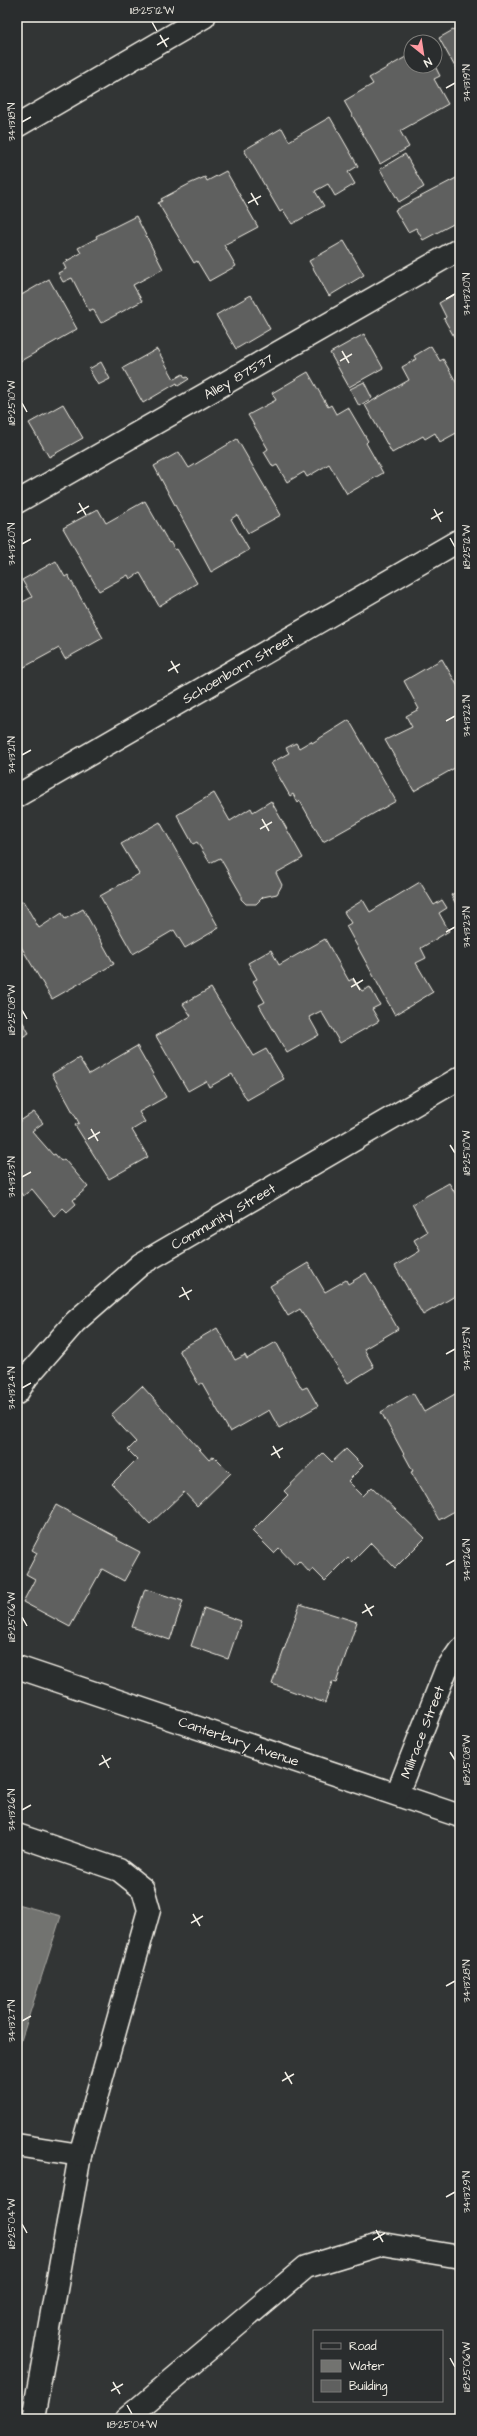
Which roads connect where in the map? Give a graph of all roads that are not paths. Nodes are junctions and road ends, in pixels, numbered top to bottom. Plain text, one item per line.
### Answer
1 (204, 17) edge
2 (17, 126) edge
3 (460, 249) edge
4 (17, 502) edge
5 (460, 540) edge
6 (17, 796) edge
7 (460, 1078) edge
8 (17, 1392) edge
9 (460, 1650) edge
10 (17, 1667) edge
11 (397, 1794) junction
12 (460, 1816) edge
13 (17, 1836) edge
14 (17, 2145) edge
15 (80, 2155) junction
16 (460, 2257) edge
17 (33, 2419) edge
18 (126, 2419) edge

1 - 2 street
3 - 4 street, Alley 87537
5 - 6 street, Schoenborn Street
7 - 8 street, Community Street
9 - 11 street, Millrace Street
10 - 11 street, Canterbury Avenue
11 - 12 street, Canterbury Avenue
13 - 15 street
14 - 15 street
15 - 17 street
16 - 18 street

